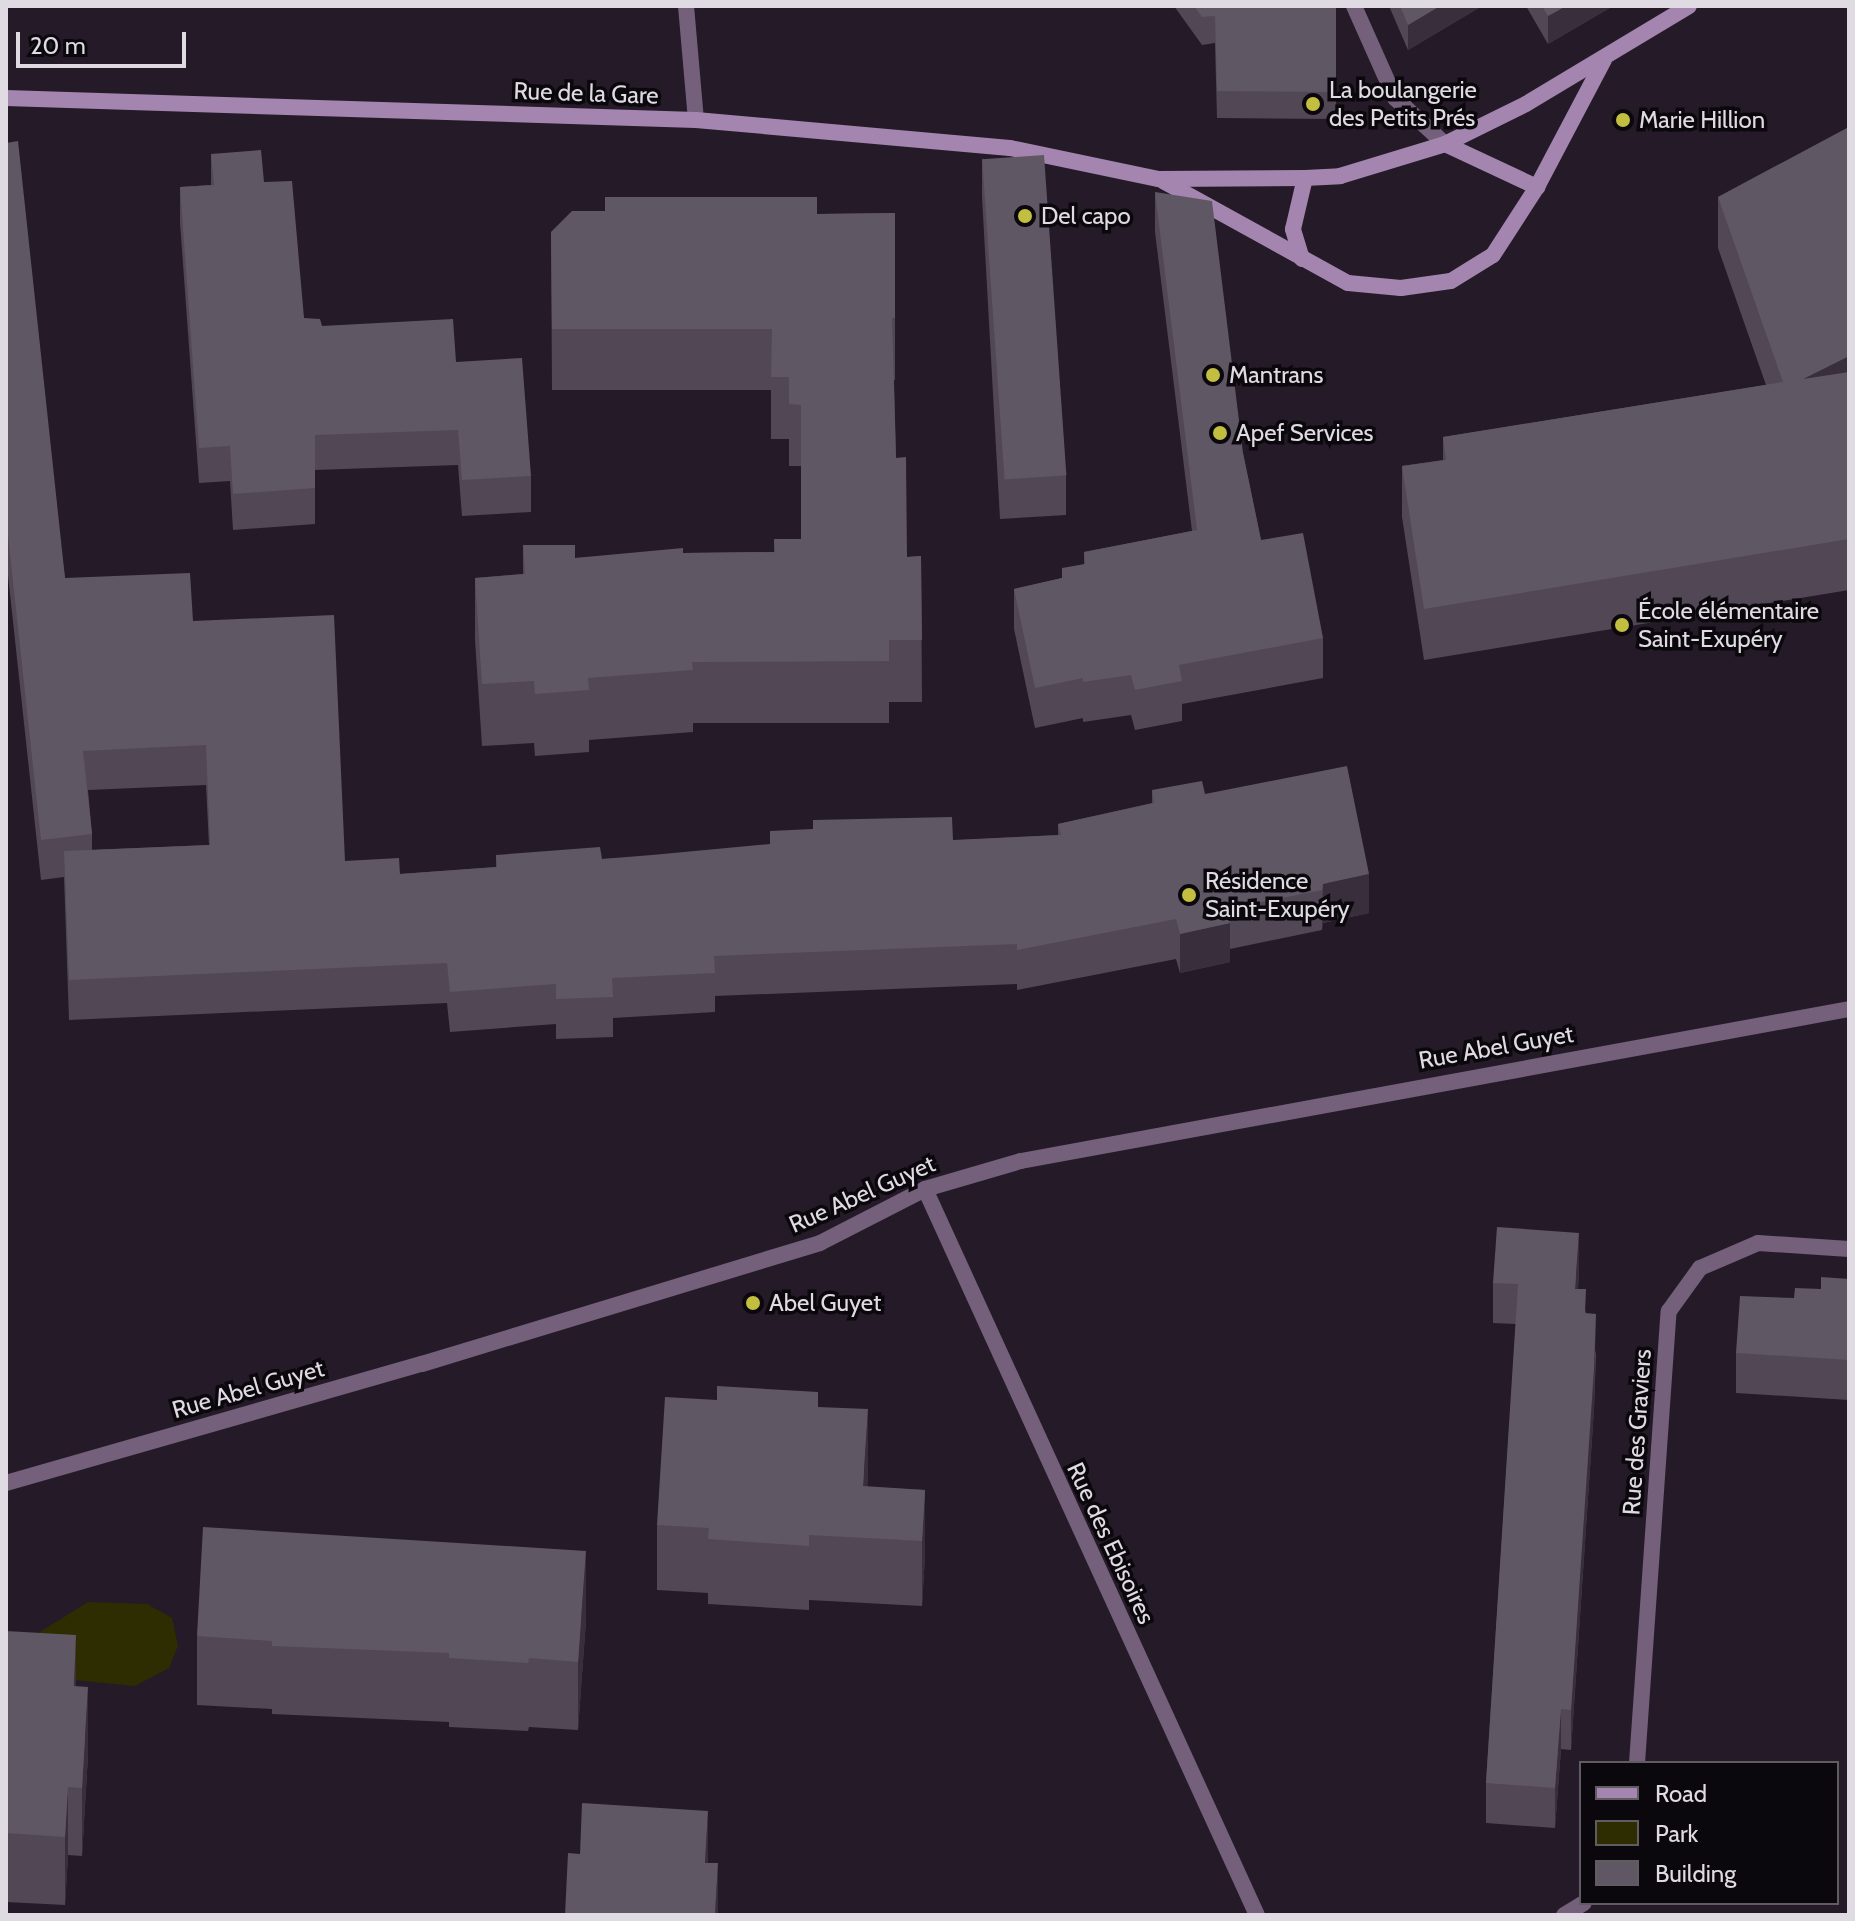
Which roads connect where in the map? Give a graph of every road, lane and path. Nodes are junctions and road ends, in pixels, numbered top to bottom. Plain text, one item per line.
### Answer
1 (686, 6) edge
2 (1354, 6) edge
3 (1689, 6) edge
4 (1605, 58) junction
5 (6, 98) edge
6 (696, 120) junction
7 (1445, 144) junction
8 (1305, 178) junction
9 (1159, 179) junction
10 (1537, 187) junction
11 (1302, 259) junction
12 (1849, 1009) edge
13 (925, 1189) junction
14 (1849, 1249) edge
15 (6, 1483) edge
16 (1637, 1761) edge
17 (1257, 1915) edge

1 - 6 street
2 - 7 street
3 - 4 street, Rue de la Gare
4 - 7 street, Rue de la Gare
4 - 10 street, Rue de la Gare
5 - 6 street, Rue de la Gare
6 - 9 street, Rue de la Gare
7 - 8 street, Rue de la Gare
7 - 10 street
8 - 9 street, Rue de la Gare
8 - 11 street
9 - 11 street, Rue de la Gare
10 - 11 street, Rue de la Gare
12 - 13 street, Rue Abel Guyet
13 - 15 street, Rue Abel Guyet
13 - 17 street, Rue des Ebisoires
14 - 16 street, Rue des Graviers

